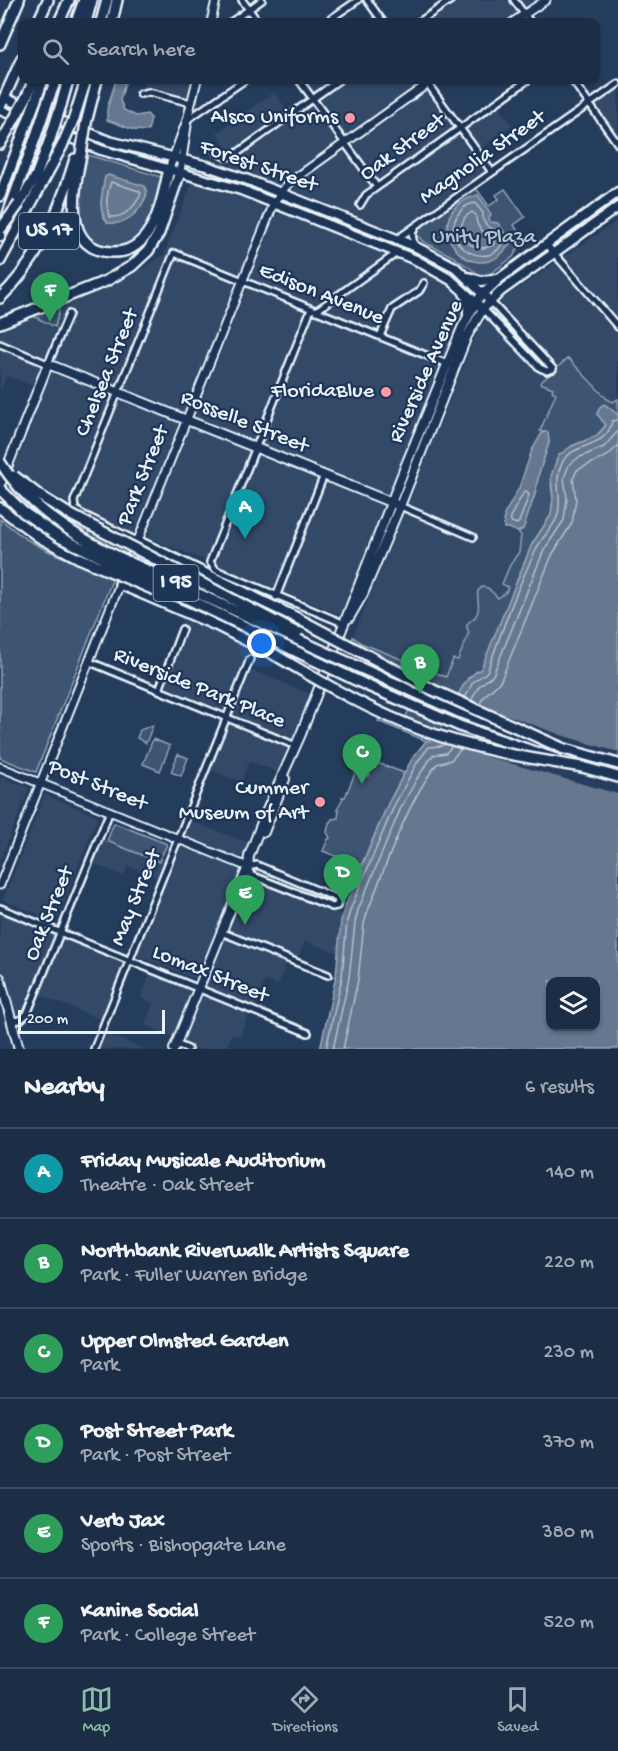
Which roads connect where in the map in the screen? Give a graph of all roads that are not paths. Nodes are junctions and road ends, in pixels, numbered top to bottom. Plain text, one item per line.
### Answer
1 (20, 0) edge
2 (48, 0) edge
3 (70, 0) edge
4 (84, 0) edge
5 (92, 0) edge
6 (107, 0) edge
7 (117, 0) edge
8 (216, 0) edge
9 (242, 0) edge
10 (262, 0) edge
11 (358, 0) edge
12 (367, 0) edge
13 (451, 0) edge
14 (514, 0) edge
15 (546, 0) edge
16 (249, 9) junction
17 (525, 15) junction
18 (40, 18) edge
19 (61, 18) edge
20 (65, 18) edge
21 (77, 18) edge
22 (87, 18) edge
23 (102, 18) edge
24 (113, 18) edge
25 (212, 18) edge
26 (237, 18) edge
27 (255, 18) edge
28 (332, 18) edge
29 (380, 18) edge
30 (425, 18) edge
31 (520, 18) edge
32 (527, 18) edge
33 (9, 22) junction
34 (0, 44) edge
35 (0, 54) edge
36 (18, 67) edge
37 (33, 84) edge
38 (40, 84) edge
39 (54, 84) edge
40 (67, 84) edge
41 (85, 84) edge
42 (97, 84) edge
43 (196, 84) edge
44 (239, 84) edge
45 (302, 84) edge
46 (333, 84) edge
47 (425, 84) edge
48 (431, 84) edge
49 (522, 84) edge
50 (575, 84) edge
51 (618, 84) edge
52 (140, 94) dead end
53 (313, 98) junction
54 (30, 100) junction
55 (1, 103) edge
56 (191, 104) junction
57 (589, 104) junction
58 (187, 120) junction
59 (460, 128) junction
60 (345, 143) junction
61 (0, 144) edge
62 (618, 144) edge
63 (216, 152) dead end
64 (79, 153) junction
65 (173, 158) junction
66 (183, 160) junction
67 (170, 169) junction
68 (180, 172) junction
69 (492, 172) junction
70 (377, 187) junction
71 (281, 192) junction
72 (618, 192) edge
73 (0, 196) edge
74 (274, 203) junction
75 (360, 205) dead end
76 (618, 207) edge
77 (415, 227) junction
78 (0, 230) edge
79 (0, 236) edge
80 (398, 239) junction
81 (547, 244) junction
82 (414, 246) junction
83 (174, 253) joint
84 (398, 253) junction
85 (553, 254) junction
86 (0, 261) edge
87 (465, 275) junction
88 (500, 278) junction
89 (243, 281) junction
90 (424, 283) dead end
91 (463, 290) junction
92 (487, 297) junction
93 (0, 298) edge
94 (480, 306) junction
95 (313, 310) junction
96 (69, 315) dead end
97 (468, 316) junction
98 (0, 323) edge
99 (618, 327) edge
100 (380, 336) junction
101 (0, 344) edge
102 (48, 364) junction
103 (451, 365) junction
104 (118, 392) junction
105 (186, 420) junction
106 (421, 428) junction
107 (424, 443) junction
108 (256, 448) junction
109 (0, 463) edge
110 (324, 475) junction
111 (0, 487) edge
112 (391, 502) junction
113 (400, 506) junction
114 (0, 508) edge
115 (473, 537) dead end
116 (137, 541) junction
117 (120, 584) junction
118 (276, 597) junction
119 (345, 624) junction
120 (182, 629) dead end
121 (254, 631) junction
122 (250, 659) dead end
123 (90, 662) junction
124 (374, 674) junction
125 (159, 690) junction
126 (227, 718) junction
127 (296, 746) junction
128 (562, 748) junction
129 (618, 764) edge
130 (0, 767) edge
131 (582, 767) junction
132 (618, 777) edge
133 (41, 783) junction
134 (110, 810) junction
135 (179, 838) junction
136 (248, 867) junction
137 (0, 885) edge
138 (0, 908) edge
139 (221, 932) junction
140 (61, 933) junction
141 (129, 960) junction
142 (328, 975) dead end
143 (0, 978) edge
144 (198, 988) junction
145 (11, 1021) junction
146 (308, 1033) dead end
147 (175, 1047) edge
148 (18, 1049) edge
149 (94, 1049) edge
150 (188, 1049) edge

1 - 33 highway
2 - 18 highway
3 - 19 highway
3 - 20 highway
4 - 21 highway
5 - 22 highway
6 - 23 highway
7 - 24 highway
8 - 25 street
9 - 16 street
10 - 16 street
11 - 28 street
12 - 29 street
13 - 30 street
14 - 17 street
15 - 17 street
16 - 26 street
16 - 27 street
17 - 31 street
17 - 32 street
33 - 34 highway
33 - 35 highway
36 - 55 highway
37 - 54 highway
38 - 54 highway
39 - 79 highway, bridge
40 - 78 highway, bridge
41 - 86 highway, bridge
42 - 64 highway, bridge
43 - 56 street
44 - 58 street
45 - 53 street
46 - 53 street
47 - 60 street, Park Street
48 - 59 street
49 - 59 street, Oak Street
50 - 57 street
51 - 57 street, Magnolia Street
52 - 56 street
53 - 60 street
53 - 63 street
54 - 61 highway, bridge
54 - 73 highway, bridge
55 - 65 main road, Forest Street
55 - 67 main road, Forest Street
56 - 58 street
57 - 62 street
57 - 69 street, Magnolia Street
58 - 65 street
58 - 66 street
59 - 69 street
59 - 70 street, Oak Street
60 - 70 street
60 - 71 street, Park Street
64 - 67 highway
64 - 93 highway, US 17
65 - 66 main road, Forest Street
65 - 67 street
66 - 68 street
66 - 71 main road, Forest Street
67 - 68 main road, Forest Street
68 - 74 main road, Forest Street
68 - 98 highway
69 - 77 street, Magnolia Street
70 - 75 street, Oak Street
71 - 74 street, Park Street
71 - 80 main road, Forest Street
72 - 81 main road, Riverside Avenue
74 - 84 main road, Forest Street
74 - 89 street, Park Street
76 - 85 main road, Riverside Avenue
77 - 80 street, Magnolia Street
77 - 82 street
80 - 82 main road, Forest Street
81 - 85 street
81 - 88 main road, Riverside Avenue
82 - 87 main road, Forest Street
83 - 89 street, Edison Avenue
83 - 104 street, Chelsea Street
84 - 91 main road, Forest Street
84 - 95 street
85 - 92 main road, Riverside Avenue
85 - 99 street
87 - 88 main road
87 - 92 main road, Forest Street
88 - 92 main road, Riverside Avenue
89 - 95 street, Edison Avenue
89 - 105 street, Park Street
90 - 100 street
91 - 94 main road, Forest Street
91 - 97 main road
92 - 94 main road, Riverside Avenue
92 - 94 street
94 - 97 main road, Riverside Avenue
94 - 103 main road, Riverside Avenue
95 - 100 street, Edison Avenue
95 - 108 street
96 - 102 street
97 - 103 main road, Riverside Avenue
100 - 103 street, Edison Avenue
101 - 102 street, Rosselle Street
102 - 104 main road, Rosselle Street
102 - 111 main road
103 - 106 main road, Riverside Avenue
103 - 107 main road, Riverside Avenue
104 - 105 main road, Rosselle Street
104 - 116 street, Chelsea Street
105 - 108 main road, Rosselle Street
105 - 116 street, Park Street
106 - 107 main road
106 - 112 main road, Riverside Avenue
107 - 113 main road, Riverside Avenue
108 - 110 main road, Rosselle Street
108 - 118 street
109 - 124 highway, bridge
109 - 124 highway, I 95, bridge
110 - 112 main road, Rosselle Street
110 - 118 street
111 - 121 highway, I 95, bridge
112 - 113 main road, Rosselle Street
112 - 119 main road, Riverside Avenue
113 - 115 street, Rosselle Street
113 - 119 main road, Riverside Avenue
114 - 121 highway, bridge
116 - 117 street, Park Street
116 - 128 highway, bridge
117 - 123 street, Park Street
117 - 131 highway, bridge
118 - 119 street
119 - 127 main road, Riverside Avenue
120 - 125 street
121 - 131 highway, I 95, bridge
122 - 126 street, May Street
123 - 125 street, Riverside Park Place
123 - 133 street, Park Street
124 - 128 highway, I 95, bridge
125 - 126 street, Riverside Park Place
126 - 127 street, Riverside Park Place
126 - 135 street, May Street
127 - 136 main road, Riverside Avenue
128 - 129 highway, I 95
130 - 133 street, Post Street
131 - 132 highway, I 95
133 - 134 street, Post Street
133 - 137 street, Park Street
134 - 135 street, Post Street
134 - 140 street, Oak Street
135 - 136 street, Post Street
135 - 141 street, May Street
136 - 136 street, Post Street
136 - 139 main road, Riverside Avenue
138 - 140 street, Lomax Street
139 - 142 street
139 - 144 main road, Riverside Avenue
140 - 141 street, Lomax Street
140 - 145 street, Oak Street
141 - 144 street, Lomax Street
141 - 149 street, May Street
143 - 145 main road
144 - 146 street, Lomax Street
144 - 147 main road, Riverside Avenue
145 - 148 main road
147 - 150 street

